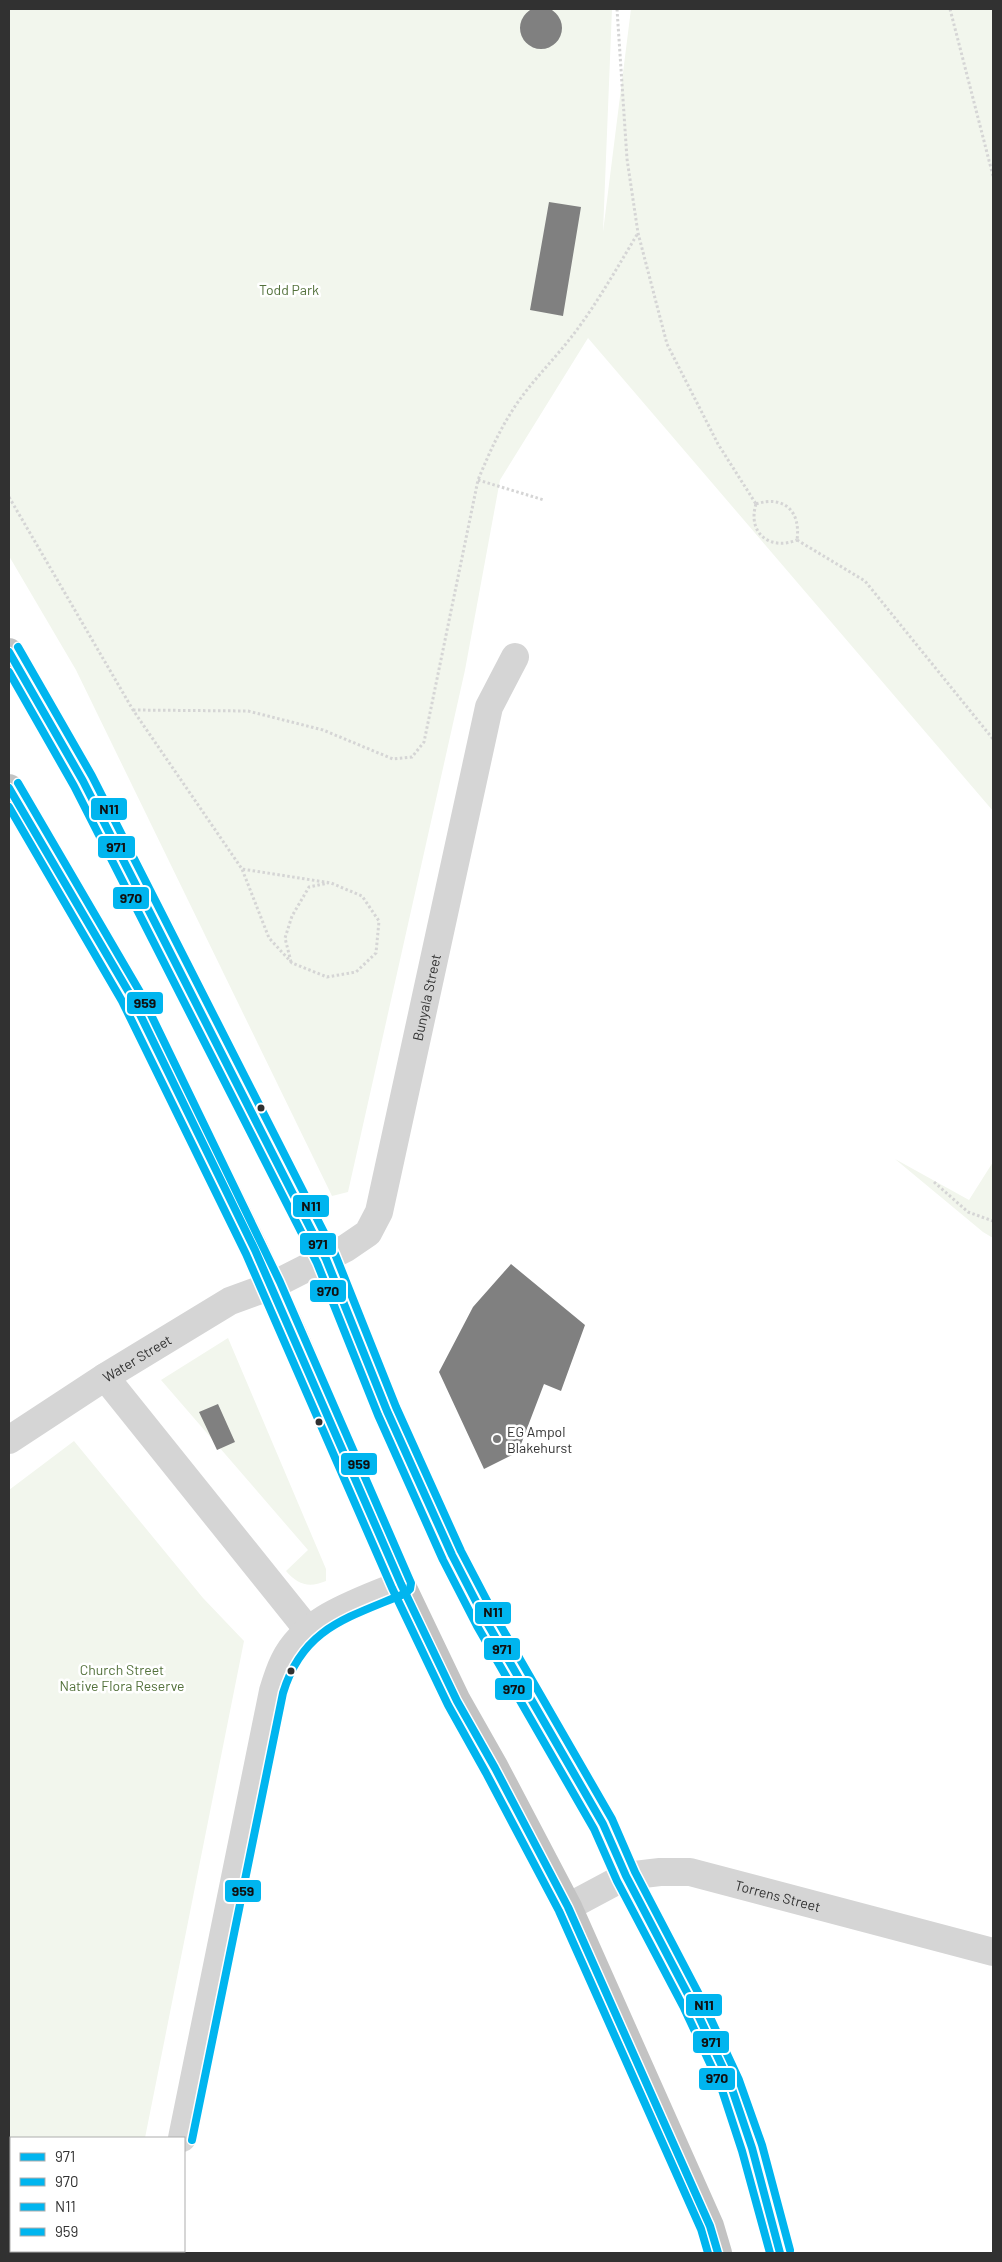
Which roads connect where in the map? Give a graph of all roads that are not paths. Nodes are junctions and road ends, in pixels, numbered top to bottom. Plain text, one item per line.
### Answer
1 (9, 652) edge
2 (514, 657) dead end
3 (9, 788) edge
4 (326, 1259) junction
5 (272, 1286) junction
6 (105, 1377) junction
7 (9, 1440) edge
8 (401, 1584) junction
9 (308, 1630) junction
10 (626, 1876) junction
11 (568, 1907) junction
12 (993, 1952) edge
13 (182, 2137) edge
14 (718, 2253) edge
15 (780, 2253) edge

1 - 4 highway
2 - 4 street, Bunyala Street
3 - 5 highway
4 - 5 street, Bunyala Street
4 - 10 highway
5 - 6 street, Water Street
5 - 8 highway
6 - 7 street, Water Street
6 - 9 street
8 - 9 street
8 - 11 highway
9 - 13 street
10 - 11 street, Torrens Street
10 - 12 street, Torrens Street
10 - 15 highway
11 - 14 highway

